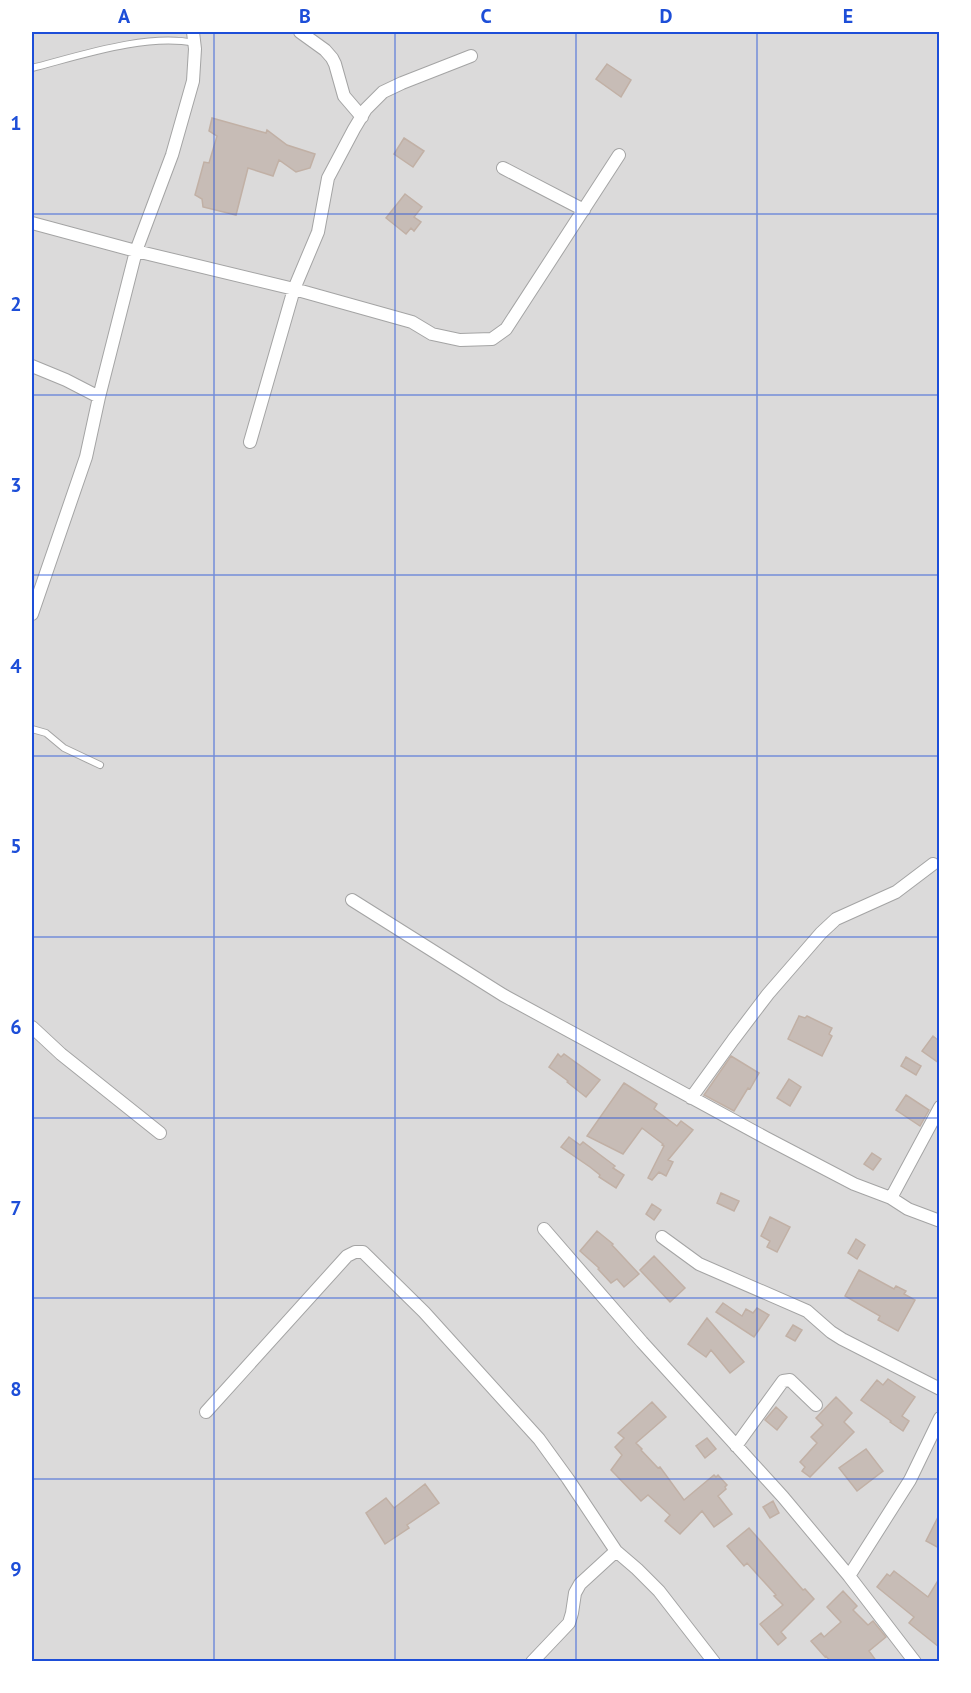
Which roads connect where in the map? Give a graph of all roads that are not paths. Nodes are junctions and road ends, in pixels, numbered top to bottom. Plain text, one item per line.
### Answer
1 (300, 32) edge
2 (194, 37) edge
3 (471, 56) dead end
4 (32, 68) edge
5 (362, 117) junction
6 (619, 155) dead end
7 (503, 168) dead end
8 (584, 210) junction
9 (32, 223) edge
10 (136, 251) junction
11 (294, 289) junction
12 (32, 366) edge
13 (99, 397) junction
14 (249, 442) dead end
15 (32, 614) edge
16 (32, 729) edge
17 (100, 765) dead end
18 (933, 864) dead end
19 (352, 900) dead end
20 (32, 1027) edge
21 (691, 1098) junction
22 (939, 1107) edge
23 (160, 1133) dead end
24 (891, 1198) junction
25 (939, 1221) edge
26 (544, 1229) dead end
27 (662, 1237) dead end
28 (939, 1389) edge
29 (816, 1405) dead end
30 (206, 1412) dead end
31 (939, 1418) edge
32 (736, 1446) junction
33 (616, 1551) junction
34 (849, 1576) junction
35 (532, 1662) edge
36 (714, 1662) edge
37 (915, 1662) edge

1 - 5 street
2 - 4 lane
2 - 10 street
3 - 5 street
5 - 11 street
6 - 8 street
7 - 8 street
8 - 11 street
9 - 10 street
10 - 11 street
10 - 13 street
11 - 14 street
12 - 13 street
13 - 15 street
16 - 17 lane
18 - 21 street
19 - 21 street
20 - 23 street
21 - 24 street
22 - 24 street
24 - 25 street
26 - 32 street
27 - 28 street
29 - 32 street
30 - 33 street
31 - 34 street
32 - 34 street
33 - 35 street
33 - 36 street
34 - 37 street

